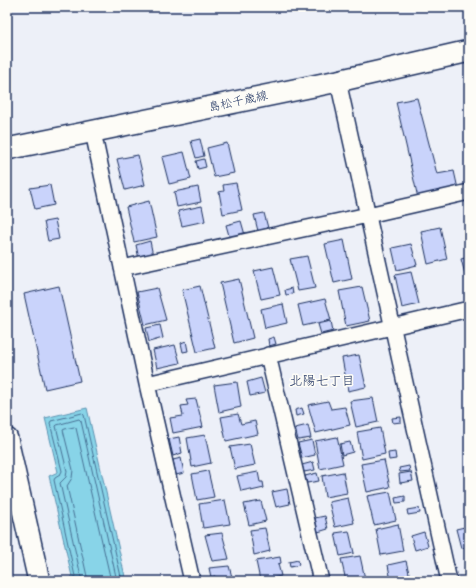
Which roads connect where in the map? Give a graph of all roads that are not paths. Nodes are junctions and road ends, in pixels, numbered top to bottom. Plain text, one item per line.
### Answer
1 (469, 51) edge
2 (338, 81) junction
3 (93, 132) junction
4 (7, 149) edge
5 (469, 192) edge
6 (368, 215) junction
7 (122, 268) junction
8 (469, 309) edge
9 (392, 327) junction
10 (268, 355) junction
11 (146, 384) junction
12 (7, 439) edge
13 (39, 581) edge
14 (192, 581) edge
15 (321, 581) edge
16 (449, 581) edge

1 - 2 main road, 島松千歳線
2 - 3 main road, 島松千歳線
2 - 6 street
3 - 4 main road, 島松千歳線
3 - 7 street
5 - 6 street
6 - 7 street
6 - 9 street
7 - 11 street
8 - 9 street
9 - 10 street
9 - 16 street
10 - 11 street
10 - 15 street
11 - 14 street
12 - 13 main road

